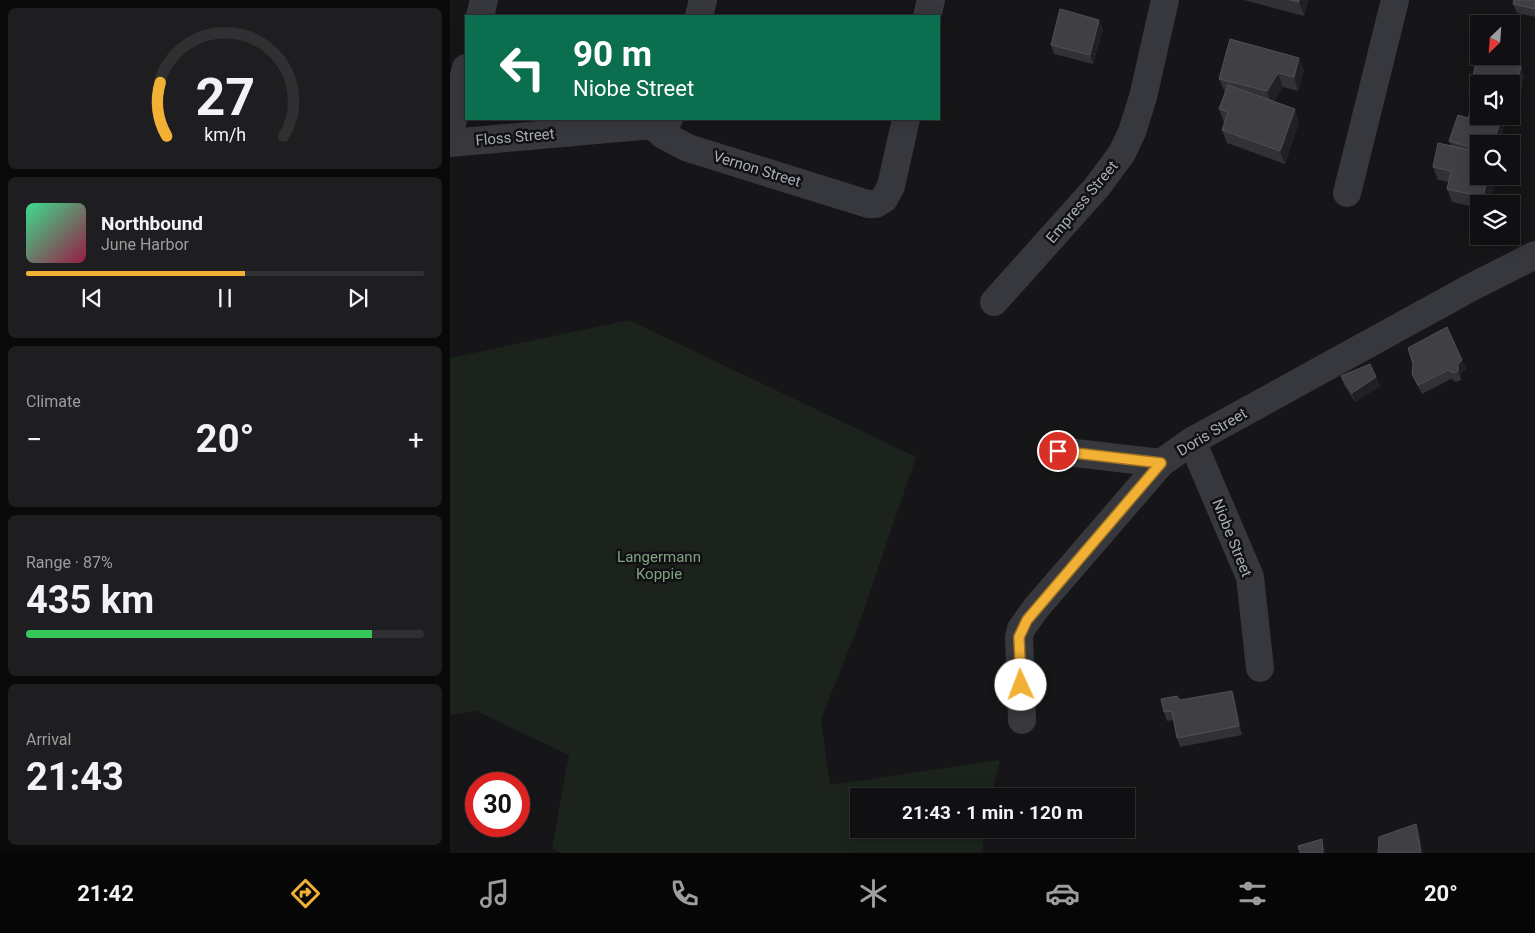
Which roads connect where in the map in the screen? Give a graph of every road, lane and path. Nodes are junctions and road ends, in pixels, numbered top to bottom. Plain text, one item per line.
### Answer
1 (484, 0) edge
2 (702, 0) edge
3 (931, 0) edge
4 (1165, 0) edge
5 (1395, 0) edge
6 (480, 15) edge
7 (699, 15) edge
8 (927, 15) edge
9 (465, 72) edge
10 (906, 120) edge
11 (660, 122) edge
12 (450, 131) edge
13 (450, 143) edge
14 (1347, 193) dead end
15 (1533, 258) edge
16 (994, 302) dead end
17 (1192, 442) junction
18 (1058, 451) dead end
19 (1161, 463) junction
20 (1260, 668) dead end
21 (1022, 720) dead end

1 - 6 street
2 - 7 street
3 - 8 street
4 - 16 street, Empress Street
5 - 14 street
9 - 12 street
10 - 11 street, Vernon Street
11 - 13 street, Floss Street
15 - 17 street, Doris Street
17 - 19 street, Doris Street
17 - 20 street, Niobe Street
18 - 19 street
19 - 21 street, Doris Street

